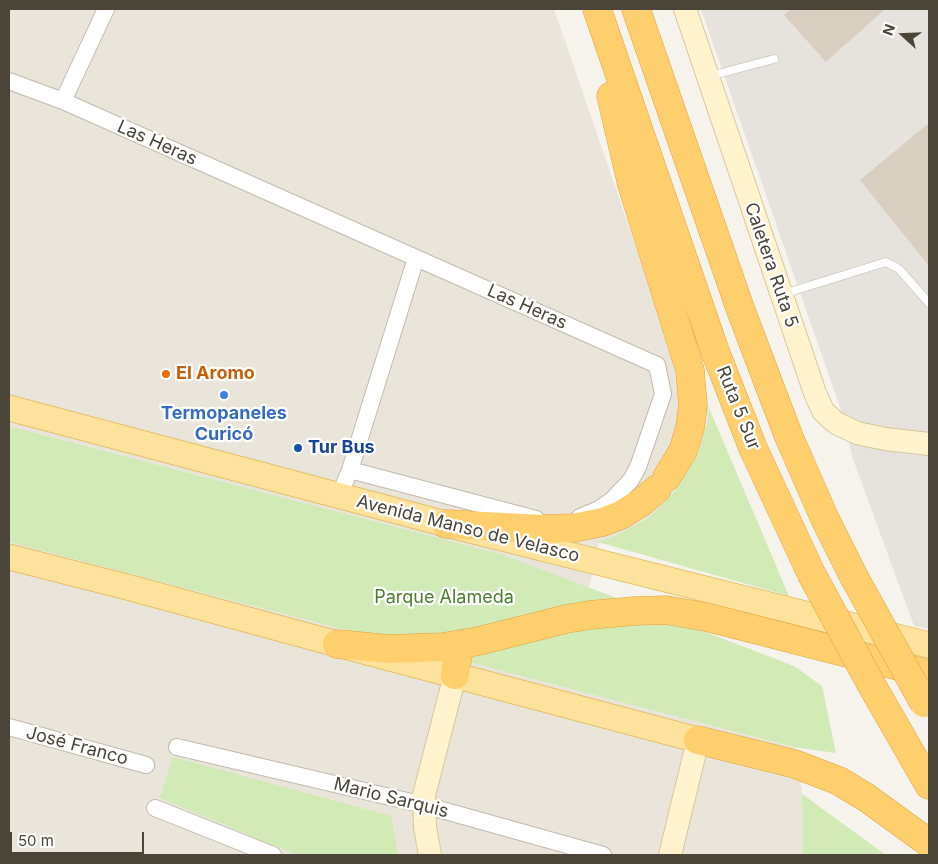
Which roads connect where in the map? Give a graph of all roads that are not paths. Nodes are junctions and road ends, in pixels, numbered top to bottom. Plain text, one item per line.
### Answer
1 (106, 9) edge
2 (593, 9) edge
3 (597, 9) edge
4 (636, 9) edge
5 (656, 9) edge
6 (686, 9) edge
7 (774, 59) dead end
8 (708, 76) junction
9 (9, 81) edge
10 (663, 86) junction
11 (63, 101) junction
12 (416, 258) junction
13 (782, 294) junction
14 (929, 303) edge
15 (9, 408) edge
16 (929, 444) edge
17 (350, 470) junction
18 (339, 496) junction
19 (446, 524) junction
20 (9, 557) edge
21 (338, 644) junction
22 (463, 644) junction
23 (929, 645) edge
24 (929, 674) edge
25 (455, 675) junction
26 (926, 708) edge
27 (9, 727) edge
28 (698, 740) junction
29 (177, 747) dead end
30 (146, 765) dead end
31 (929, 785) edge
32 (424, 805) junction
33 (155, 808) dead end
34 (929, 843) edge
35 (273, 855) edge
36 (430, 855) edge
37 (603, 855) edge
38 (670, 855) edge

1 - 11 street
2 - 19 highway
3 - 31 highway, Ruta 5 Sur, bridge
4 - 10 highway, Ruta 5 Sur
5 - 10 highway
6 - 8 street, Caletera Ruta 5
7 - 8 lane
8 - 13 street, Caletera Ruta 5
9 - 11 street, Las Heras
10 - 26 highway, Ruta 5 Sur, bridge
11 - 12 street, Las Heras
12 - 17 street
12 - 17 street, Las Heras
13 - 14 lane
13 - 16 street, Caletera Ruta 5
15 - 18 main road, Avenida Manso de Velasco
17 - 18 street
18 - 19 main road, Avenida Manso de Velasco
19 - 23 main road, Avenida Manso de Velasco
20 - 21 main road
21 - 22 highway
21 - 25 main road
22 - 24 highway
22 - 25 highway
25 - 28 main road
25 - 32 street
27 - 30 street, José Franco
28 - 34 highway
28 - 38 street
29 - 32 street, Mario Sarquis
32 - 36 street
32 - 37 street, Mario Sarquis
33 - 35 street

